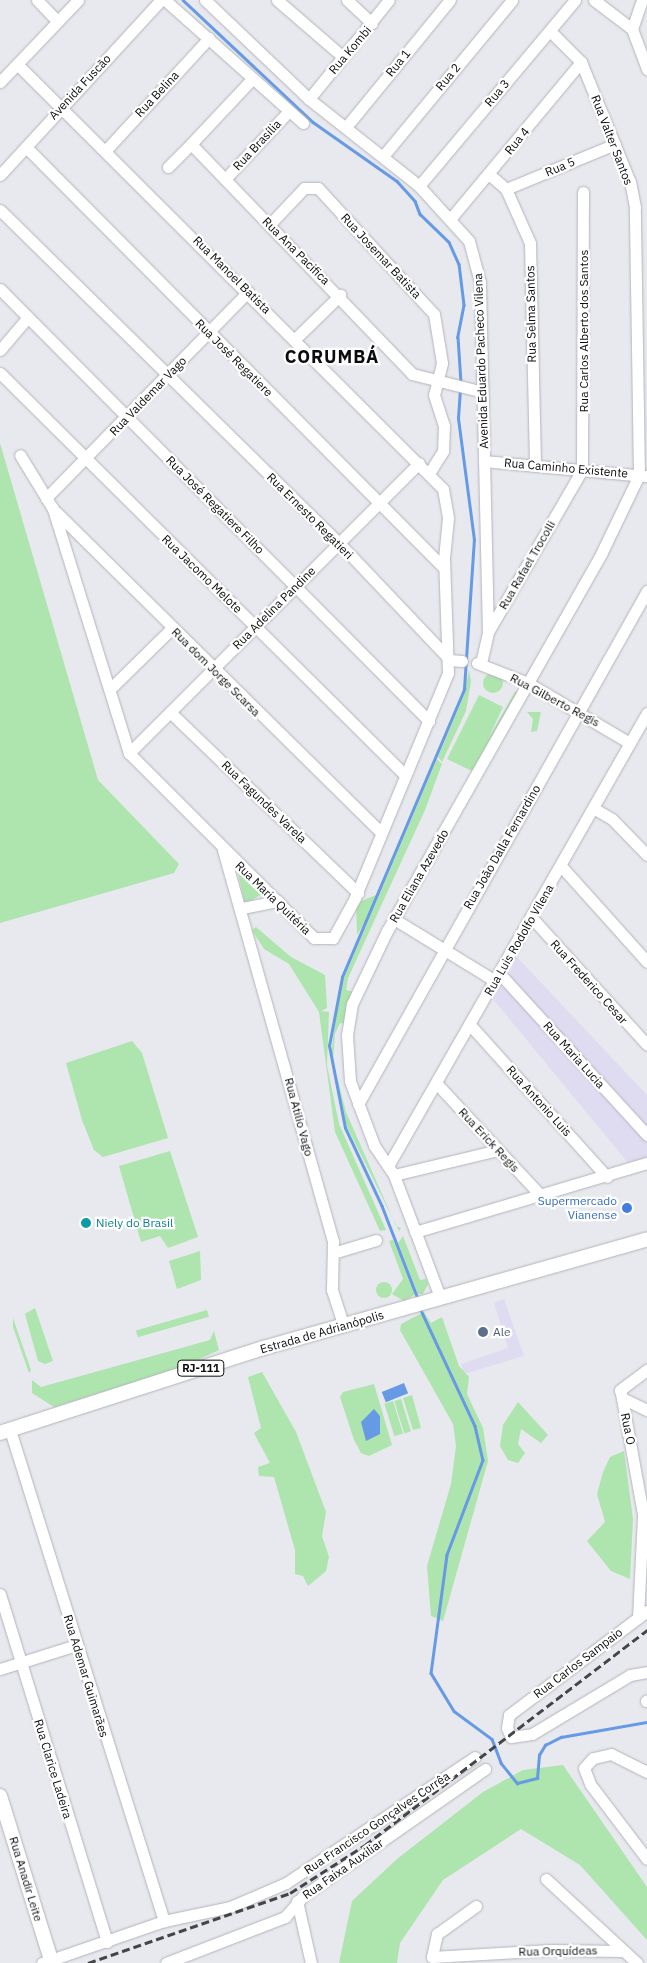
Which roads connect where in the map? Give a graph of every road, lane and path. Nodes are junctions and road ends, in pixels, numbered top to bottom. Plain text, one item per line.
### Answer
1 (37, 0) edge
2 (78, 0) edge
3 (160, 0) edge
4 (165, 0) edge
5 (205, 0) edge
6 (277, 0) edge
7 (347, 0) edge
8 (389, 0) edge
9 (450, 0) edge
10 (512, 0) edge
11 (575, 0) edge
12 (594, 0) edge
13 (642, 0) edge
14 (57, 21) junction
15 (372, 23) junction
16 (632, 29) junction
17 (550, 32) junction
18 (209, 38) junction
19 (343, 57) junction
20 (581, 62) junction
21 (17, 64) junction
22 (647, 69) edge
23 (252, 79) junction
24 (0, 82) edge
25 (309, 99) junction
26 (61, 107) junction
27 (288, 112) junction
28 (303, 123) dead end
29 (346, 127) junction
30 (191, 144) junction
31 (615, 144) junction
32 (26, 147) junction
33 (106, 150) junction
34 (384, 155) junction
35 (168, 167) dead end
36 (0, 175) edge
37 (490, 175) junction
38 (225, 179) junction
39 (419, 186) junction
40 (506, 190) junction
41 (584, 192) dead end
42 (0, 210) edge
43 (451, 218) junction
44 (270, 224) junction
45 (0, 289) edge
46 (248, 292) junction
47 (340, 295) junction
48 (28, 317) junction
49 (208, 333) junction
50 (296, 338) junction
51 (0, 350) edge
52 (0, 373) edge
53 (167, 376) junction
54 (437, 384) junction
55 (475, 390) junction
56 (128, 417) junction
57 (20, 455) dead end
58 (85, 460) junction
59 (484, 461) junction
60 (419, 463) junction
61 (535, 466) junction
62 (582, 470) junction
63 (429, 473) junction
64 (643, 475) edge
65 (443, 489) joint
66 (46, 498) junction
67 (379, 504) junction
68 (53, 509) junction
69 (340, 544) junction
70 (444, 568) junction
71 (296, 587) junction
72 (647, 591) edge
73 (256, 627) junction
74 (172, 628) junction
75 (488, 632) junction
76 (450, 660) junction
77 (462, 661) dead end
78 (479, 663) joint
79 (213, 670) junction
80 (528, 683) junction
81 (110, 689) junction
82 (170, 712) junction
83 (581, 713) junction
84 (647, 713) edge
85 (429, 721) junction
86 (643, 730) edge
87 (630, 743) junction
88 (129, 753) junction
89 (404, 775) junction
90 (593, 808) junction
91 (381, 833) junction
92 (222, 849) junction
93 (647, 855) edge
94 (561, 866) junction
95 (358, 893) junction
96 (278, 901) junction
97 (242, 908) junction
98 (532, 918) junction
99 (388, 922) junction
100 (442, 950) junction
101 (647, 962) edge
102 (498, 978) junction
103 (471, 1026) junction
104 (647, 1046) edge
105 (437, 1084) junction
106 (358, 1104) junction
107 (647, 1135) edge
108 (498, 1150) junction
109 (647, 1163) edge
110 (391, 1170) junction
111 (606, 1177) junction
112 (540, 1195) junction
113 (415, 1232) junction
114 (647, 1239) edge
115 (376, 1240) dead end
116 (333, 1253) junction
117 (436, 1298) junction
118 (344, 1326) junction
119 (647, 1370) edge
120 (626, 1400) junction
121 (647, 1410) edge
122 (5, 1431) edge
123 (0, 1594) edge
124 (642, 1614) edge
125 (76, 1645) junction
126 (20, 1663) junction
127 (0, 1669) edge
128 (647, 1672) edge
129 (475, 1757) dead end
130 (485, 1769) dead end
131 (647, 1772) edge
132 (0, 1796) edge
133 (647, 1859) edge
134 (546, 1879) dead end
135 (297, 1897) junction
136 (476, 1906) dead end
137 (164, 1921) junction
138 (107, 1942) junction
139 (623, 1952) junction
140 (430, 1960) edge
141 (49, 1962) edge
142 (166, 1963) edge
143 (311, 1963) edge
144 (638, 1963) edge

1 - 14 street
2 - 14 street
3 - 26 street, Avenida Fuscão
4 - 18 street
5 - 25 street, Avenida Eduardo Pacheco Vilena
6 - 19 street
7 - 15 street
8 - 15 street, Rua Kombi
9 - 29 street, Rua 1
10 - 34 street, Rua 2
11 - 17 street, Rua 3
12 - 16 street
13 - 16 street
14 - 21 street
15 - 19 street, Rua Kombi
16 - 22 street
17 - 20 street, Rua Valter Santos
17 - 39 street, Rua 3
18 - 23 street
18 - 33 street, Rua Belina
19 - 25 street, Rua Kombi
20 - 31 street, Rua Valter Santos
20 - 37 street, Rua 4
21 - 24 street
21 - 26 street, Rua Manoel Batista
23 - 27 street
23 - 30 street
25 - 29 street, Avenida Eduardo Pacheco Vilena
26 - 32 street, Avenida Fuscão
26 - 33 street, Rua Manoel Batista
27 - 28 street
27 - 38 street, Rua Brasília
29 - 34 street, Avenida Eduardo Pacheco Vilena
30 - 35 street
30 - 38 street, Rua Ana Pacifica
31 - 40 street, Rua 5
31 - 64 street, Rua Valter Santos
32 - 36 street, Avenida Fuscão
32 - 49 street, Rua José Regatiere
33 - 46 street, Rua Manoel Batista
34 - 39 street, Avenida Eduardo Pacheco Vilena
37 - 40 street, Rua Selma Santos
37 - 43 street, Rua 4
38 - 44 street, Rua Ana Pacifica
39 - 43 street, Avenida Eduardo Pacheco Vilena
40 - 61 street, Rua Selma Santos
41 - 62 street, Rua Carlos Alberto dos Santos
42 - 53 street
43 - 55 street, Avenida Eduardo Pacheco Vilena
44 - 47 street, Rua Ana Pacifica
44 - 54 street, Rua Josemar Batista
45 - 48 street, Rua José Regatiere Filho
46 - 49 street, Rua Valdemar Vago
46 - 50 street, Rua Manoel Batista
47 - 50 street
47 - 54 street, Rua Ana Pacifica
48 - 51 street
48 - 56 street, Rua José Regatiere Filho
49 - 53 street, Rua Valdemar Vago
49 - 67 street, Rua José Regatiere
50 - 60 street, Rua Manoel Batista
52 - 58 street, Rua Jacomo Melote
53 - 56 street, Rua Valdemar Vago
53 - 69 street, Rua Ernesto Regatieri
54 - 55 street, Rua Ana Pacifica
54 - 63 street, Rua Josemar Batista
55 - 59 street, Avenida Eduardo Pacheco Vilena
56 - 58 street, Rua Valdemar Vago
56 - 71 street, Rua José Regatiere Filho
57 - 66 street, Rua Maria Quitéria
58 - 66 street, Rua Valdemar Vago
58 - 73 street, Rua Jacomo Melote
59 - 61 street, Rua Caminho Existente
59 - 75 street, Avenida Eduardo Pacheco Vilena
60 - 63 street, Rua Manoel Batista
60 - 67 street, Rua Adelina Pandine
61 - 62 street, Rua Caminho Existente
62 - 64 street, Rua Caminho Existente
62 - 75 street, Rua Rafael Trocolli
63 - 65 street, Rua Manoel Batista
64 - 80 street, Rua Eliana Azevedo
65 - 70 street, Rua Maria Quitéria
66 - 68 street, Rua Maria Quitéria
67 - 69 street, Rua Adelina Pandine
67 - 70 street, Rua José Regatiere
68 - 74 street, Rua dom Jorge Scarsa
68 - 81 street, Rua Maria Quitéria
69 - 71 street, Rua Adelina Pandine
69 - 76 street, Rua Ernesto Regatieri
70 - 76 street, Rua Maria Quitéria
71 - 73 street, Rua Adelina Pandine
71 - 85 street, Rua José Regatiere Filho
72 - 83 street, Rua João Dalla Fernardino
73 - 79 street, Rua Adelina Pandine
73 - 89 street, Rua Jacomo Melote
74 - 79 street, Rua dom Jorge Scarsa
74 - 81 street
75 - 78 street, Rua Rafael Trocolli
76 - 77 street
76 - 85 street, Rua Maria Quitéria
78 - 80 street, Rua Gilberto Regis
79 - 82 street, Rua Adelina Pandine
79 - 91 street, Rua dom Jorge Scarsa
80 - 83 street, Rua Gilberto Regis
80 - 99 street, Rua Eliana Azevedo
81 - 88 street, Rua Maria Quitéria
82 - 88 street, Rua Adelina Pandine
82 - 95 street, Rua Fagundes Varela
83 - 87 street, Rua Gilberto Regis
83 - 100 street, Rua João Dalla Fernardino
84 - 86 street, Rua Luis Rodolfo Vilena
85 - 89 street, Rua Maria Quitéria
86 - 87 street, Rua Luis Rodolfo Vilena
87 - 90 street, Rua Luis Rodolfo Vilena
88 - 92 street, Rua Maria Quitéria
89 - 91 street, Rua Maria Quitéria
90 - 93 street
90 - 94 street, Rua Luis Rodolfo Vilena
91 - 95 street, Rua Maria Quitéria
92 - 96 street, Rua Maria Quitéria
92 - 97 street, Rua Atilio Vago
94 - 98 street, Rua Luis Rodolfo Vilena
94 - 101 street
95 - 96 street, Rua Maria Quitéria
96 - 97 street
97 - 116 street, Rua Atilio Vago
98 - 102 street, Rua Luis Rodolfo Vilena
98 - 104 street, Rua Frederico Cesar
99 - 100 street, Rua Maria Lucia
99 - 106 street, Rua Eliana Azevedo
100 - 102 street, Rua Maria Lucia
100 - 106 street, Rua João Dalla Fernardino
102 - 103 street, Rua Luis Rodolfo Vilena
102 - 107 street, Rua Maria Lucia
103 - 105 street, Rua Luis Rodolfo Vilena
103 - 111 street, Rua Antonio Luis
105 - 108 street, Rua Erick Regis
105 - 110 street, Rua Luis Rodolfo Vilena
106 - 110 street, Rua Eliana Azevedo
108 - 110 street
108 - 112 street, Rua Erick Regis
109 - 111 street
110 - 113 street, Rua Eliana Azevedo
111 - 112 street
112 - 113 street
113 - 117 street, Rua Eliana Azevedo
114 - 117 main road, Estrada de Adrianópolis / RJ-111
115 - 116 street
116 - 118 street, Rua Atilio Vago
117 - 118 main road, Estrada de Adrianópolis / RJ-111
118 - 122 main road, Estrada de Adrianópolis / RJ-111
119 - 120 street
120 - 121 street
120 - 124 street, Rua O
122 - 125 street, Rua Ademar Guimarães
123 - 126 street, Rua Clarice Ladeira
124 - 128 street, Rua Carlos Sampaio
125 - 126 street
125 - 137 street, Rua Ademar Guimarães
126 - 127 street
126 - 138 street, Rua Clarice Ladeira
129 - 137 street, Rua Francisco Gonçalves Corrêa
130 - 135 street, Rua Faixa Auxiliar
131 - 133 street
132 - 141 main road, Rua Anadir Leite
134 - 139 street, Rua Orquídeas
135 - 142 street, Rua Faixa Auxiliar
135 - 143 street
136 - 140 street
137 - 138 street, Rua Francisco Gonçalves Corrêa
138 - 141 street, Rua Francisco Gonçalves Corrêa
139 - 140 street, Rua Orquídeas
139 - 144 street, Rua Orquídeas

